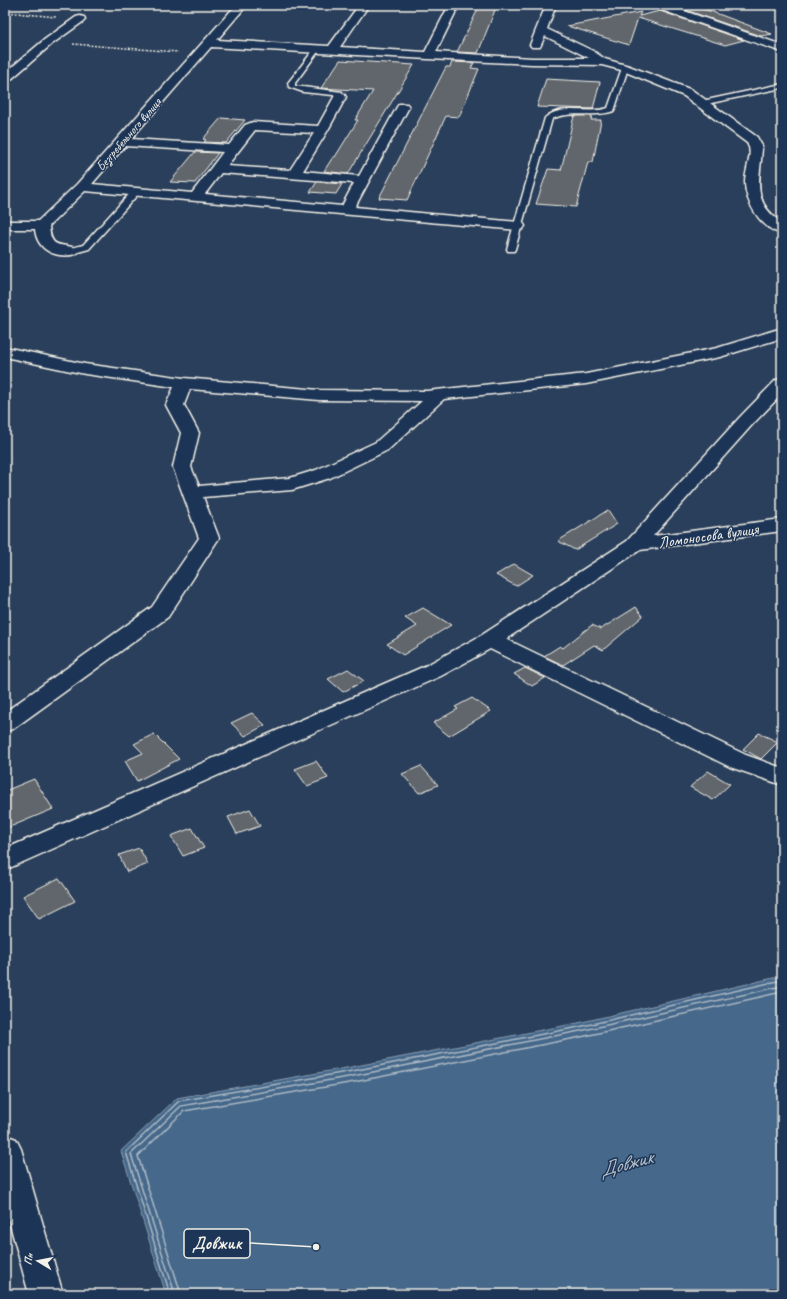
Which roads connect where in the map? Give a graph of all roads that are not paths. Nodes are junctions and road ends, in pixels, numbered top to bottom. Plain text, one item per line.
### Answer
1 (242, 5) edge
2 (364, 5) edge
3 (454, 5) edge
4 (551, 5) edge
5 (657, 5) edge
6 (80, 19) road end
7 (542, 31) junction
8 (208, 43) junction
9 (317, 49) junction
10 (782, 49) edge
11 (332, 50) junction
12 (428, 56) junction
13 (532, 61) junction
14 (602, 62) junction
15 (626, 68) junction
16 (5, 79) edge
17 (782, 86) edge
18 (340, 97) joint
19 (702, 103) junction
20 (403, 107) dead end
21 (322, 130) junction
22 (120, 142) junction
23 (233, 149) junction
24 (219, 169) junction
25 (294, 175) junction
26 (363, 180) junction
27 (82, 187) junction
28 (134, 192) junction
29 (195, 198) junction
30 (346, 211) junction
31 (42, 224) junction
32 (5, 225) edge
33 (518, 226) junction
34 (782, 230) edge
35 (511, 249) dead end
36 (71, 251) joint
37 (782, 333) edge
38 (5, 352) edge
39 (184, 383) junction
40 (782, 384) edge
41 (439, 395) junction
42 (192, 492) junction
43 (782, 525) edge
44 (634, 545) junction
45 (490, 640) junction
46 (5, 723) edge
47 (782, 777) edge
48 (5, 860) edge
49 (5, 1149) edge
50 (46, 1294) edge

1 - 8 street, Безгребельного вулиця
2 - 11 street
3 - 12 street
4 - 7 street
5 - 10 street
6 - 16 street
7 - 13 street
7 - 14 street
8 - 9 street
8 - 22 street, Безгребельного вулиця
9 - 11 street
9 - 18 lane
11 - 12 street
12 - 13 street
13 - 14 street
14 - 15 street
15 - 19 street
15 - 33 lane
17 - 19 lane
18 - 21 street
19 - 34 street
20 - 26 street
21 - 23 street
21 - 25 street
22 - 23 street
22 - 27 street, Безгребельного вулиця
23 - 24 street
24 - 25 street
24 - 29 street
25 - 26 street
26 - 30 street
27 - 28 street
27 - 31 street, Безгребельного вулиця
28 - 29 street
28 - 36 lane
29 - 30 street
30 - 33 street
31 - 32 street
31 - 36 street
33 - 35 lane
37 - 41 street
38 - 39 street
39 - 41 street
39 - 42 street
40 - 44 street
41 - 42 street
42 - 46 street
43 - 44 street, Ломоносова вулиця
44 - 45 street
45 - 47 street
45 - 48 street
49 - 50 street

